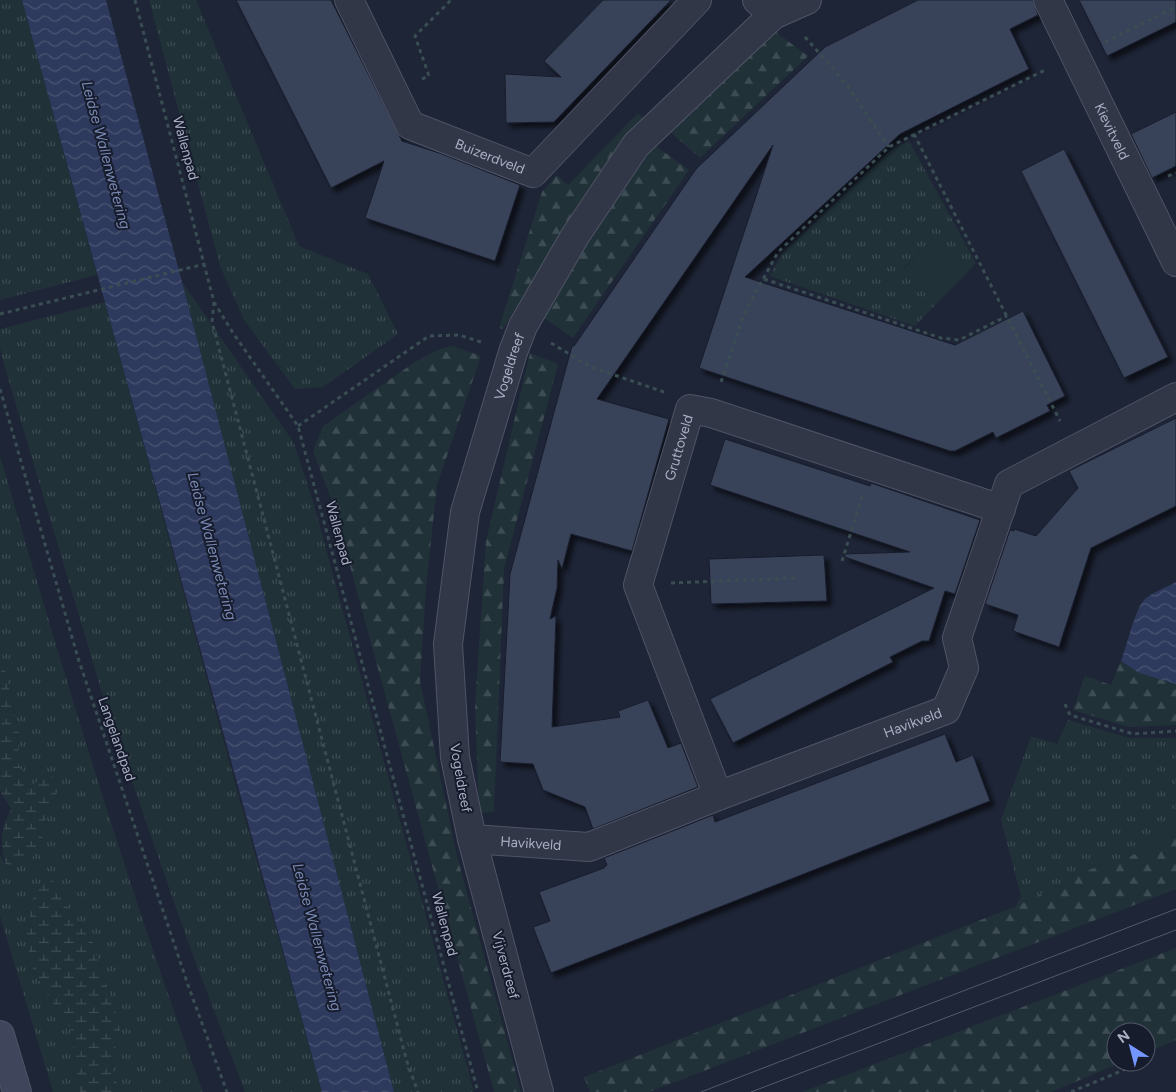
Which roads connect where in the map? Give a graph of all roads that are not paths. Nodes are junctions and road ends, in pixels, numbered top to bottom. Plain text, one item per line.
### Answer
1 (349, 0) edge
2 (696, 0) edge
3 (807, 0) edge
4 (1048, 0) edge
5 (771, 9) edge
6 (1176, 262) edge
7 (1176, 397) edge
8 (1001, 509) junction
9 (718, 796) junction
10 (472, 839) junction
11 (0, 1035) edge
12 (17, 1092) edge
13 (539, 1092) edge

1 - 2 street, Buizerdveld
3 - 5 street, Vogeldreef
4 - 6 street, Kievitveld
5 - 10 street, Vogeldreef
7 - 8 street, Havikveld
8 - 9 street, Havikveld
8 - 9 street, Gruttoveld
9 - 10 street, Havikveld
10 - 13 street, Vijverdreef
11 - 12 main road

